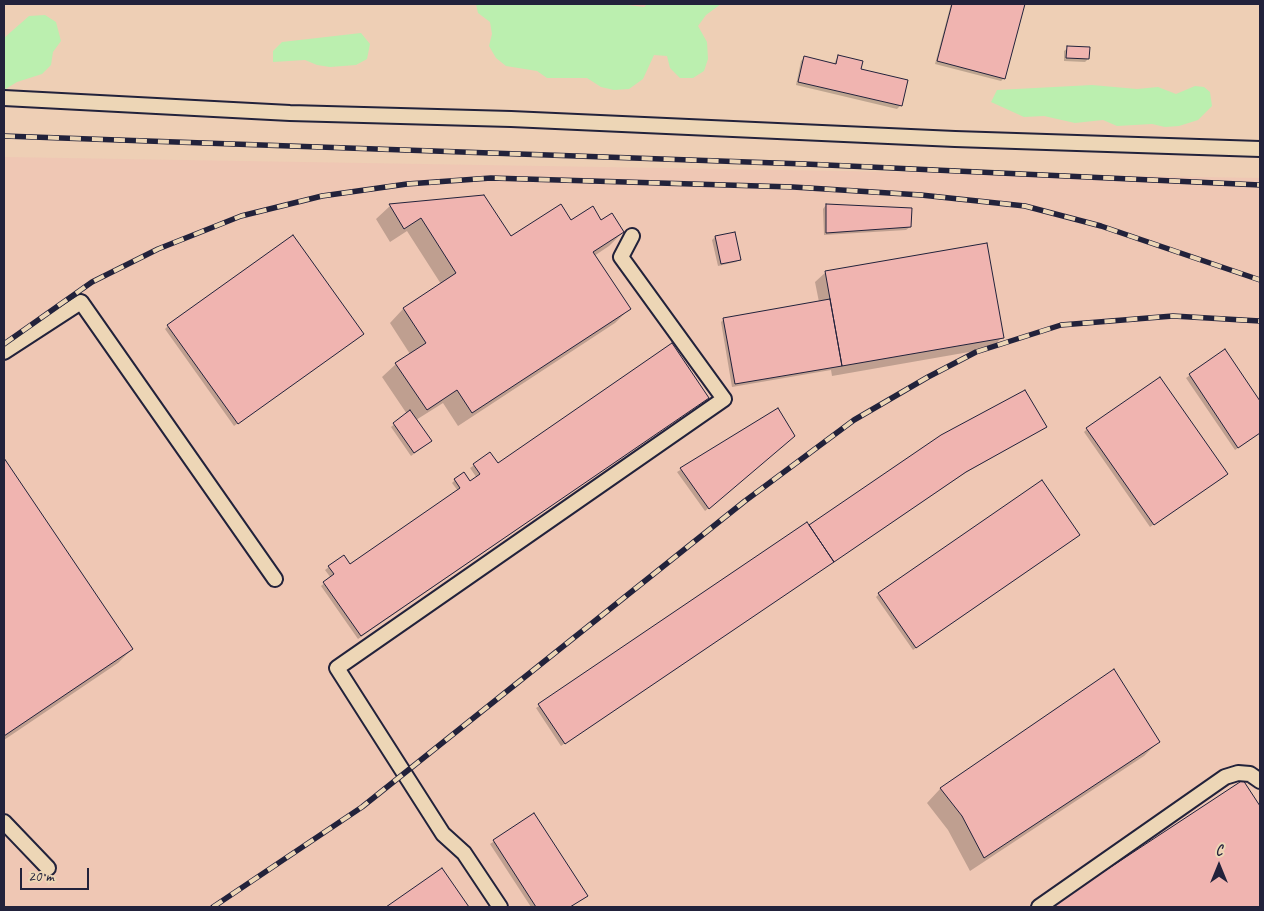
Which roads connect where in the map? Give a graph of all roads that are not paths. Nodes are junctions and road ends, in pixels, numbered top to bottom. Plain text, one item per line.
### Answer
1 (4, 98) edge
2 (1260, 149) edge
3 (632, 236) dead end
4 (4, 352) edge
5 (275, 579) dead end
6 (1260, 781) edge
7 (4, 822) edge
8 (48, 868) dead end
9 (500, 907) edge
10 (1039, 907) edge

1 - 2 lane
3 - 9 lane
4 - 5 lane
6 - 10 lane
7 - 8 lane

